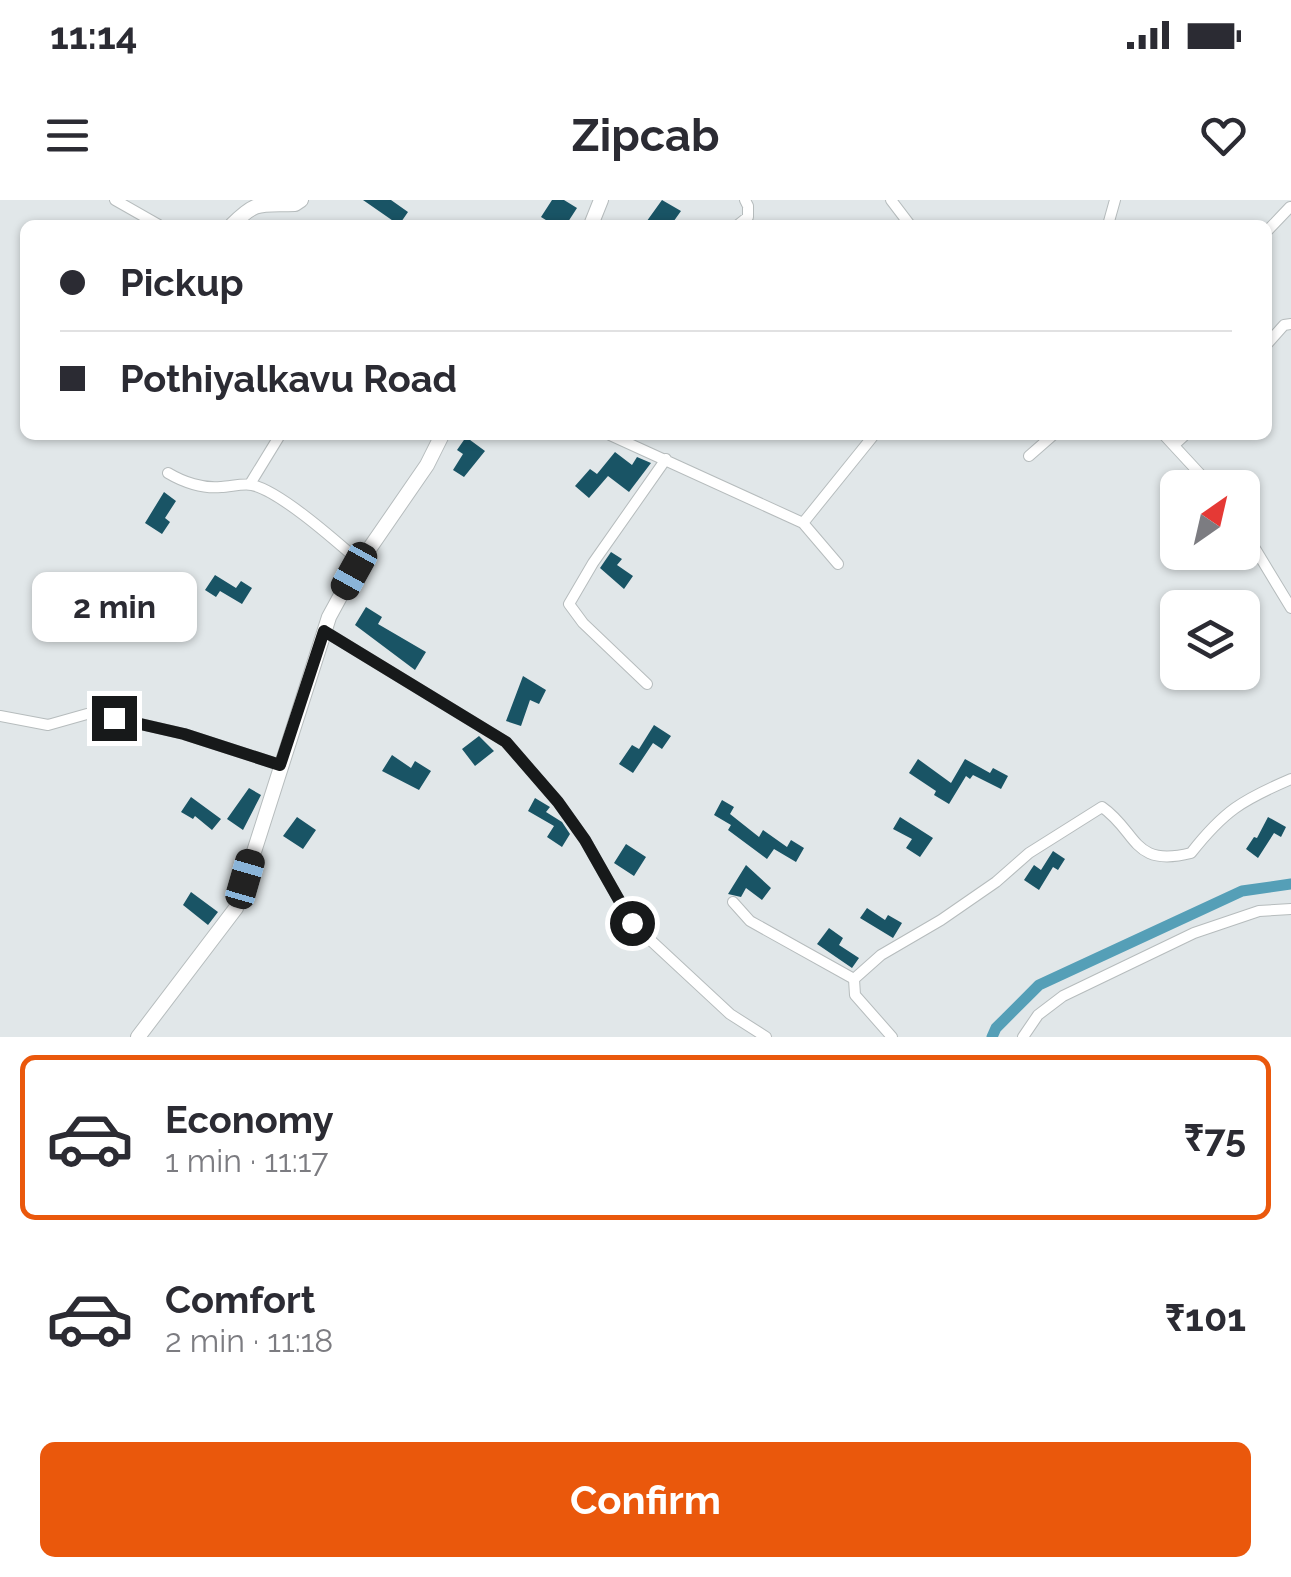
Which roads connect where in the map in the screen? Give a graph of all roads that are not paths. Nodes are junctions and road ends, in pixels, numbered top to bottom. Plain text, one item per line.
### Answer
1 (115, 200) edge
2 (300, 200) edge
3 (891, 200) edge
4 (275, 202) edge
5 (1290, 207) edge
6 (149, 220) edge
7 (237, 220) edge
8 (906, 220) edge
9 (1272, 226) edge
10 (1291, 324) edge
11 (1272, 338) edge
12 (277, 440) edge
13 (440, 440) edge
14 (618, 440) edge
15 (870, 440) edge
16 (1047, 440) edge
17 (1169, 440) edge
18 (1180, 440) edge
19 (1174, 445) junction
20 (1029, 456) dead end
21 (666, 458) junction
22 (1197, 470) edge
23 (168, 473) dead end
24 (250, 484) junction
25 (803, 523) junction
26 (1260, 557) edge
27 (360, 562) junction
28 (838, 564) dead end
29 (1291, 608) edge
30 (324, 631) junction
31 (647, 684) dead end
32 (0, 716) edge
33 (280, 765) junction
34 (1291, 779) edge
35 (732, 902) dead end
36 (1291, 909) edge
37 (854, 979) junction
38 (138, 1037) edge
39 (766, 1037) edge
40 (892, 1037) edge
41 (1023, 1037) edge

1 - 6 street
2 - 4 main road
3 - 8 street
4 - 7 main road
5 - 9 street
10 - 11 street
12 - 24 street
13 - 27 main road
14 - 21 street
15 - 25 street
16 - 20 street
17 - 19 street
18 - 19 street
19 - 22 street
21 - 25 street
21 - 31 street
23 - 24 street
24 - 27 street
25 - 28 street
26 - 29 street
27 - 30 main road
30 - 33 main road
30 - 39 street
32 - 33 street
33 - 38 main road
34 - 37 street
35 - 37 street
36 - 41 street
37 - 40 street

